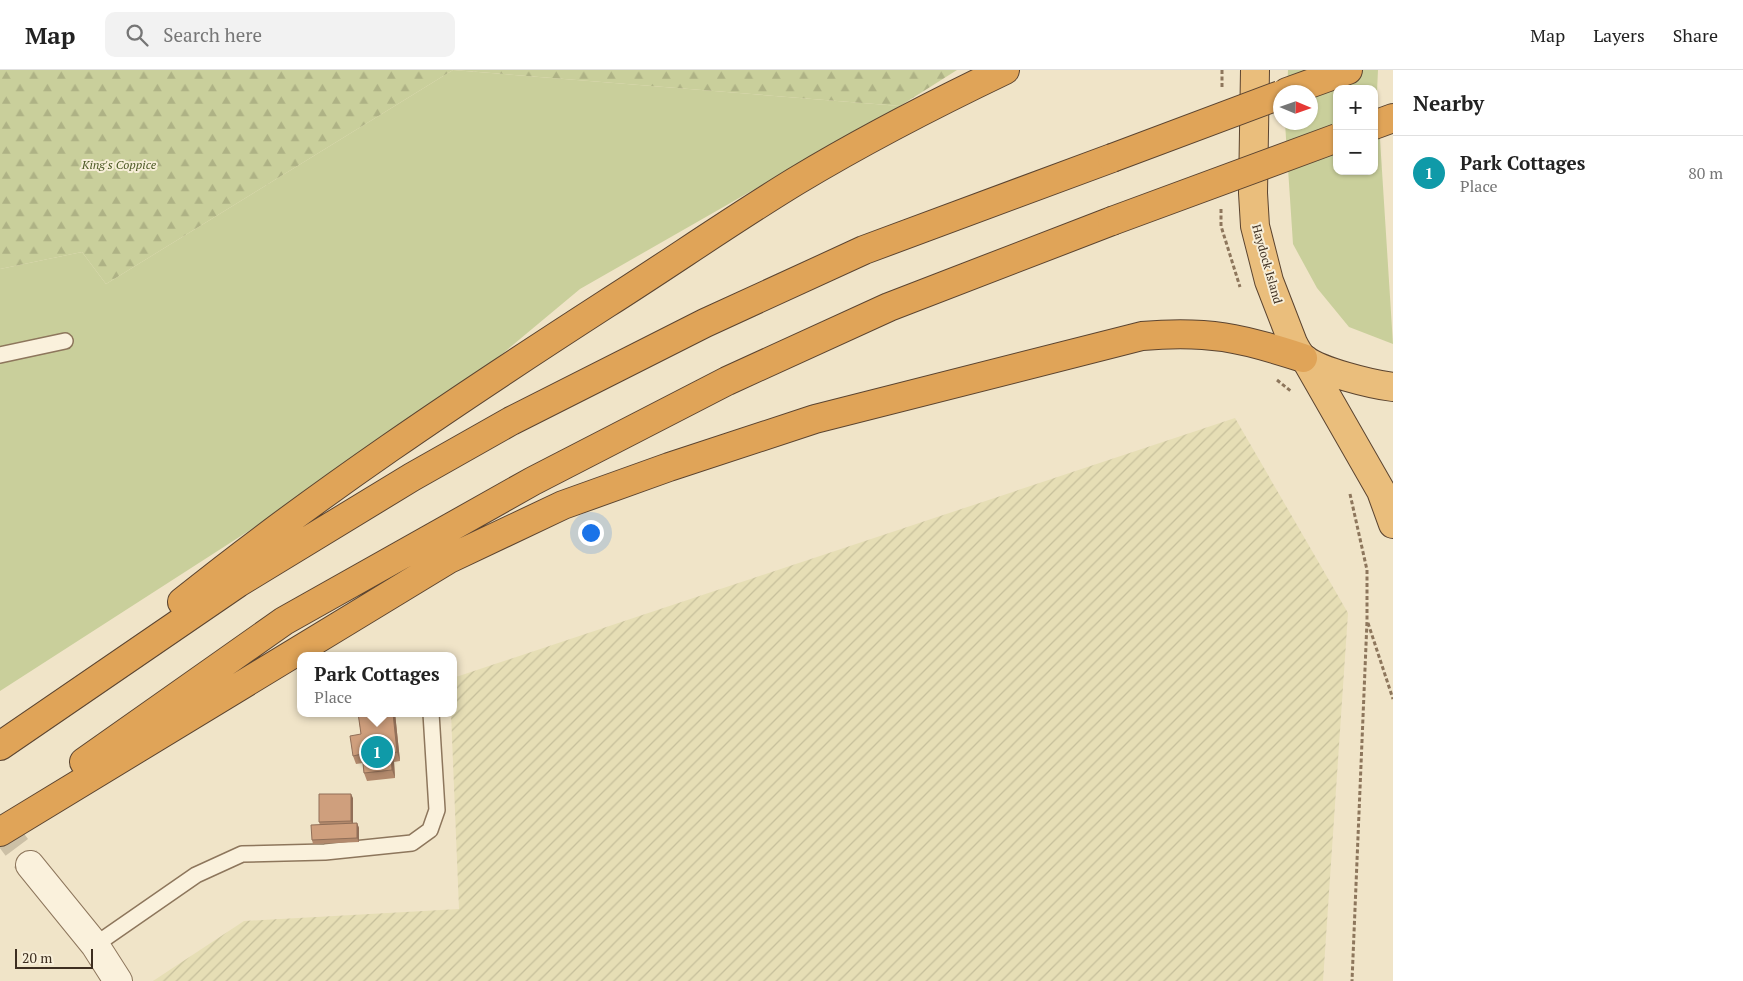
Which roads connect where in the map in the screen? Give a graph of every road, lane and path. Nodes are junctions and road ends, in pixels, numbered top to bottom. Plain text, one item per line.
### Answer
1 (1005, 70) edge
2 (1255, 70) edge
3 (1348, 70) edge
4 (1306, 85) edge
5 (1273, 98) edge
6 (1393, 118) edge
7 (1378, 124) edge
8 (1333, 139) edge
9 (65, 341) dead end
10 (0, 355) edge
11 (1304, 359) junction
12 (1273, 377) dead end
13 (1393, 387) edge
14 (1295, 394) dead end
15 (1349, 489) dead end
16 (1393, 524) edge
17 (1367, 621) junction
18 (1393, 698) edge
19 (432, 717) edge
20 (5, 742) edge
21 (0, 822) edge
22 (0, 832) edge
23 (30, 865) tunnel mouth
24 (95, 945) junction
25 (118, 981) edge
26 (1352, 981) edge

1 - 20 highway
2 - 11 highway, Haydock Island
3 - 4 highway
5 - 20 highway, bridge
6 - 7 highway
8 - 21 highway, bridge
9 - 10 lane
11 - 13 highway
11 - 16 highway, Haydock Island
11 - 22 highway
12 - 14 path
15 - 17 path
17 - 18 path
17 - 26 path
19 - 24 lane
23 - 24 street
24 - 25 street

